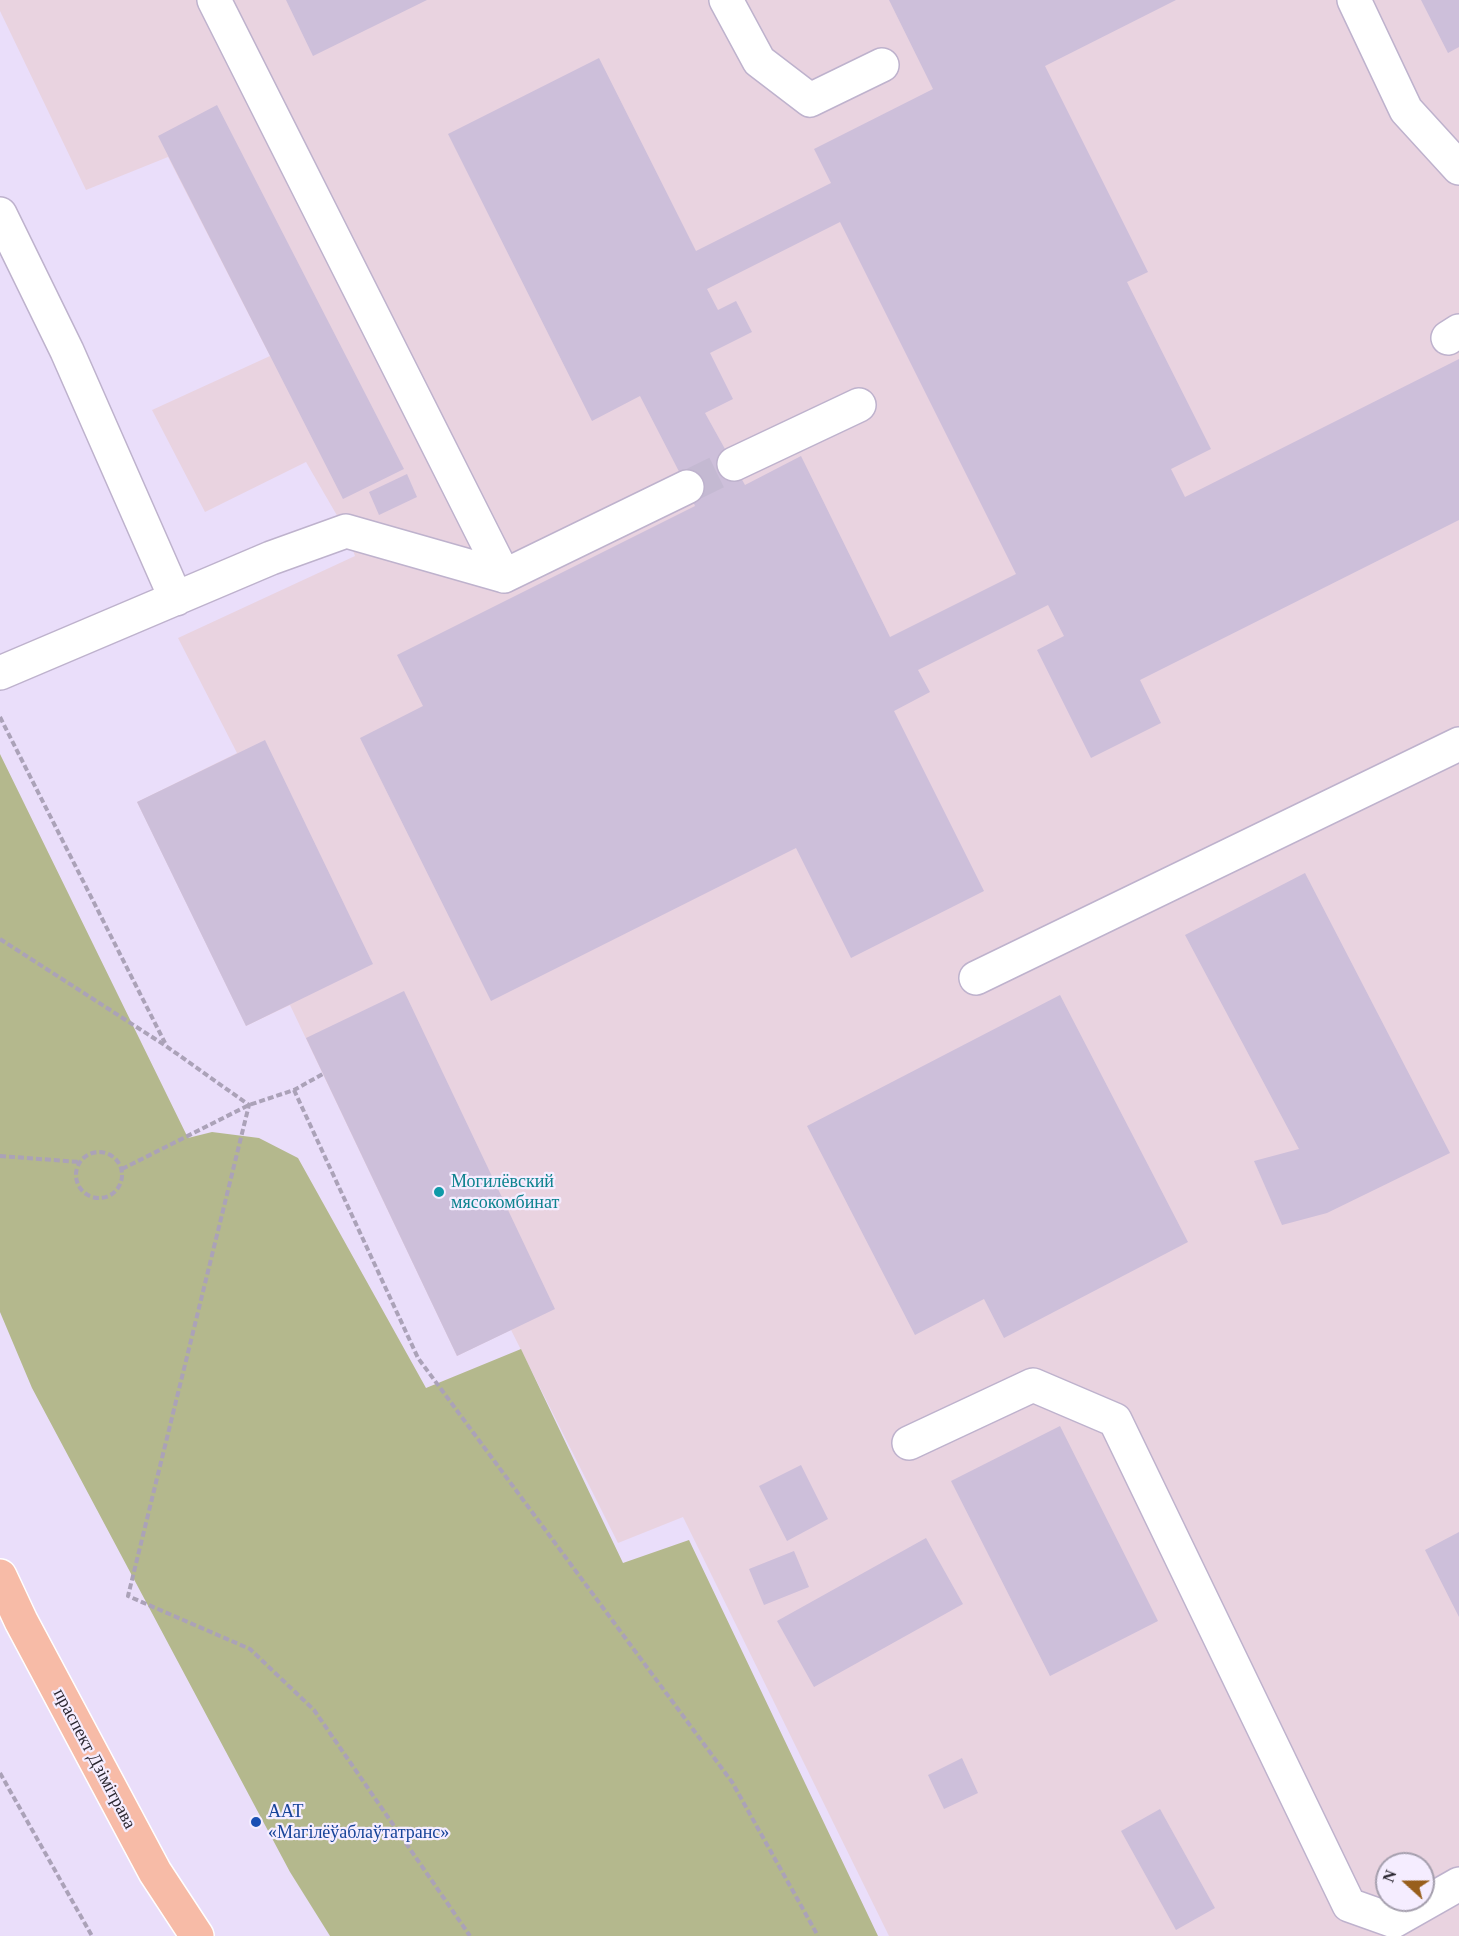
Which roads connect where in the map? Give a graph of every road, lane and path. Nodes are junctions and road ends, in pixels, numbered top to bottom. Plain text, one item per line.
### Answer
1 (214, 0) edge
2 (726, 0) edge
3 (1354, 0) edge
4 (882, 65) dead end
5 (1459, 168) edge
6 (0, 214) edge
7 (859, 405) dead end
8 (734, 464) tunnel mouth
9 (687, 487) tunnel mouth
10 (504, 576) junction
11 (176, 599) junction
12 (0, 674) edge
13 (0, 717) edge
14 (1459, 744) edge
15 (0, 939) edge
16 (976, 978) dead end
17 (166, 1046) junction
18 (323, 1074) dead end
19 (294, 1090) junction
20 (249, 1105) junction
21 (0, 1156) edge
22 (80, 1162) junction
23 (122, 1169) junction
24 (909, 1443) dead end
25 (0, 1576) edge
26 (0, 1773) edge
27 (1459, 1884) edge
28 (92, 1936) edge
29 (197, 1936) edge
30 (470, 1936) edge
31 (818, 1936) edge

1 - 10 lane
2 - 4 lane
3 - 5 lane
6 - 11 lane
7 - 8 lane
9 - 10 lane
10 - 11 lane
11 - 12 lane
13 - 17 path
14 - 16 lane
15 - 17 path
17 - 20 path
18 - 19 path
19 - 20 path
19 - 31 path
20 - 23 path
20 - 30 path
21 - 22 path
22 - 23 path
22 - 23 path
24 - 27 lane
25 - 29 main road, праспект Дзімітрава
26 - 28 path

